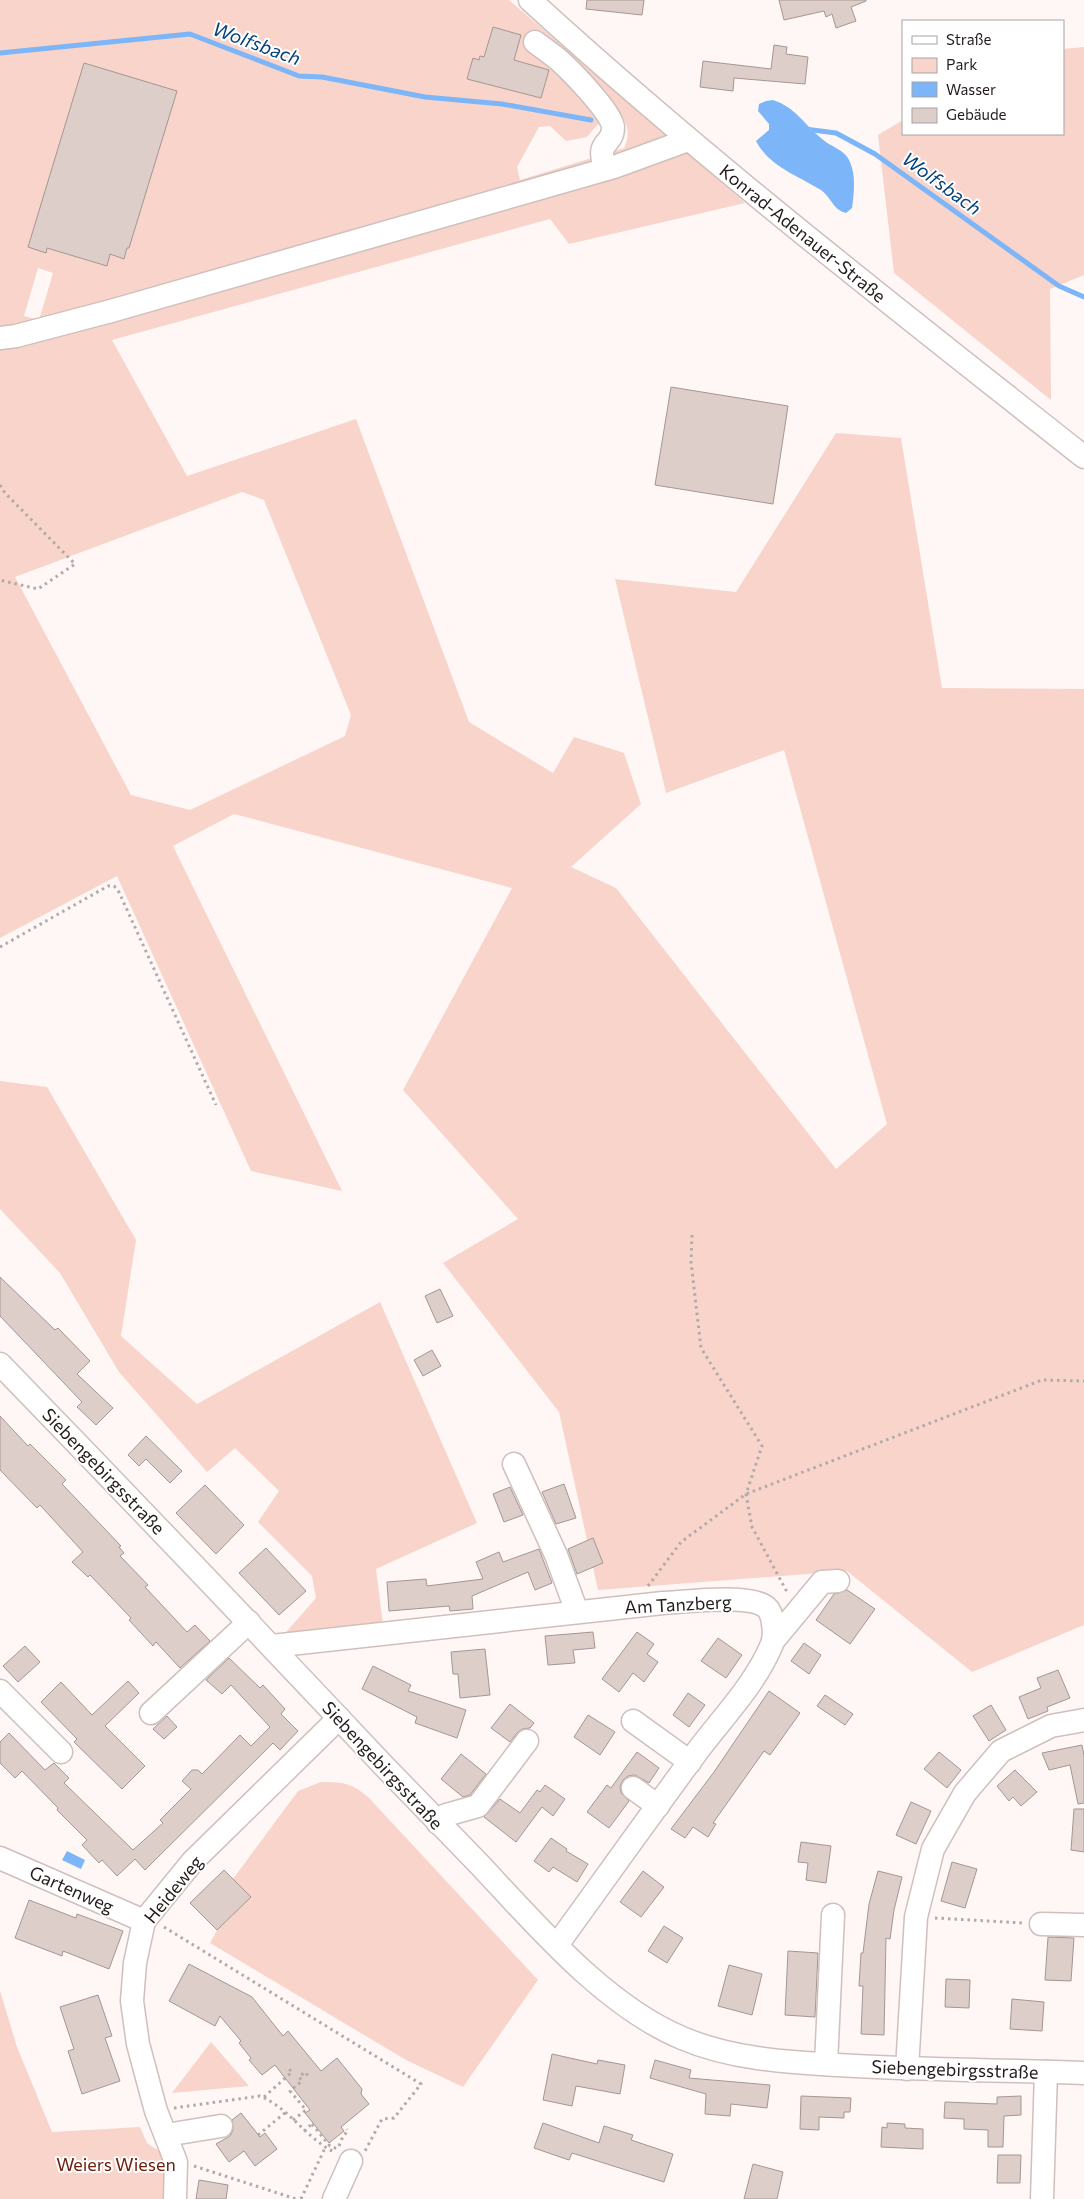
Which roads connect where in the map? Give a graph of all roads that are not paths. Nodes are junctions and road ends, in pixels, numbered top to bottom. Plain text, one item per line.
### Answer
1 (530, 0) edge
2 (535, 42) dead end
3 (688, 140) junction
4 (606, 169) junction
5 (0, 338) edge
6 (1084, 457) edge
7 (0, 1364) edge
8 (514, 1464) dead end
9 (838, 1580) dead end
10 (577, 1612) junction
11 (248, 1622) junction
12 (774, 1642) junction
13 (272, 1646) junction
14 (0, 1691) edge
15 (151, 1713) dead end
16 (339, 1718) junction
17 (1084, 1720) edge
18 (633, 1721) dead end
19 (527, 1741) dead end
20 (61, 1752) dead end
21 (690, 1762) junction
22 (633, 1788) dead end
23 (658, 1806) junction
24 (438, 1823) junction
25 (0, 1858) edge
26 (833, 1915) dead end
27 (144, 1921) junction
28 (1041, 1924) road end
29 (1084, 1925) edge
30 (557, 1945) junction
31 (826, 2064) junction
32 (907, 2070) junction
33 (1046, 2072) junction
34 (1084, 2073) edge
35 (221, 2126) dead end
36 (166, 2135) junction
37 (345, 2155) road end
38 (175, 2199) edge
39 (334, 2199) edge
40 (1042, 2199) edge

1 - 3 street, Konrad-Adenauer-Straße
2 - 4 street
3 - 4 street
3 - 6 street, Konrad-Adenauer-Straße
4 - 5 street
7 - 11 street, Siebengebirgsstraße
8 - 10 street
9 - 12 street
10 - 12 street, Am Tanzberg
10 - 13 street, Am Tanzberg
11 - 13 street, Siebengebirgsstraße
11 - 15 street
12 - 21 street
13 - 16 street, Siebengebirgsstraße
14 - 20 street
16 - 24 street, Siebengebirgsstraße
16 - 27 street, Heideweg
17 - 32 street
18 - 21 street
19 - 24 street
21 - 23 street
22 - 23 street
23 - 30 street
24 - 30 street, Siebengebirgsstraße
25 - 27 street, Gartenweg
26 - 31 street
27 - 36 street, Heideweg
28 - 29 street
30 - 31 street, Siebengebirgsstraße
31 - 32 street, Siebengebirgsstraße
32 - 33 street, Siebengebirgsstraße
33 - 34 street, Siebengebirgsstraße
33 - 40 street
35 - 36 street
36 - 38 street, Heideweg
37 - 39 street

